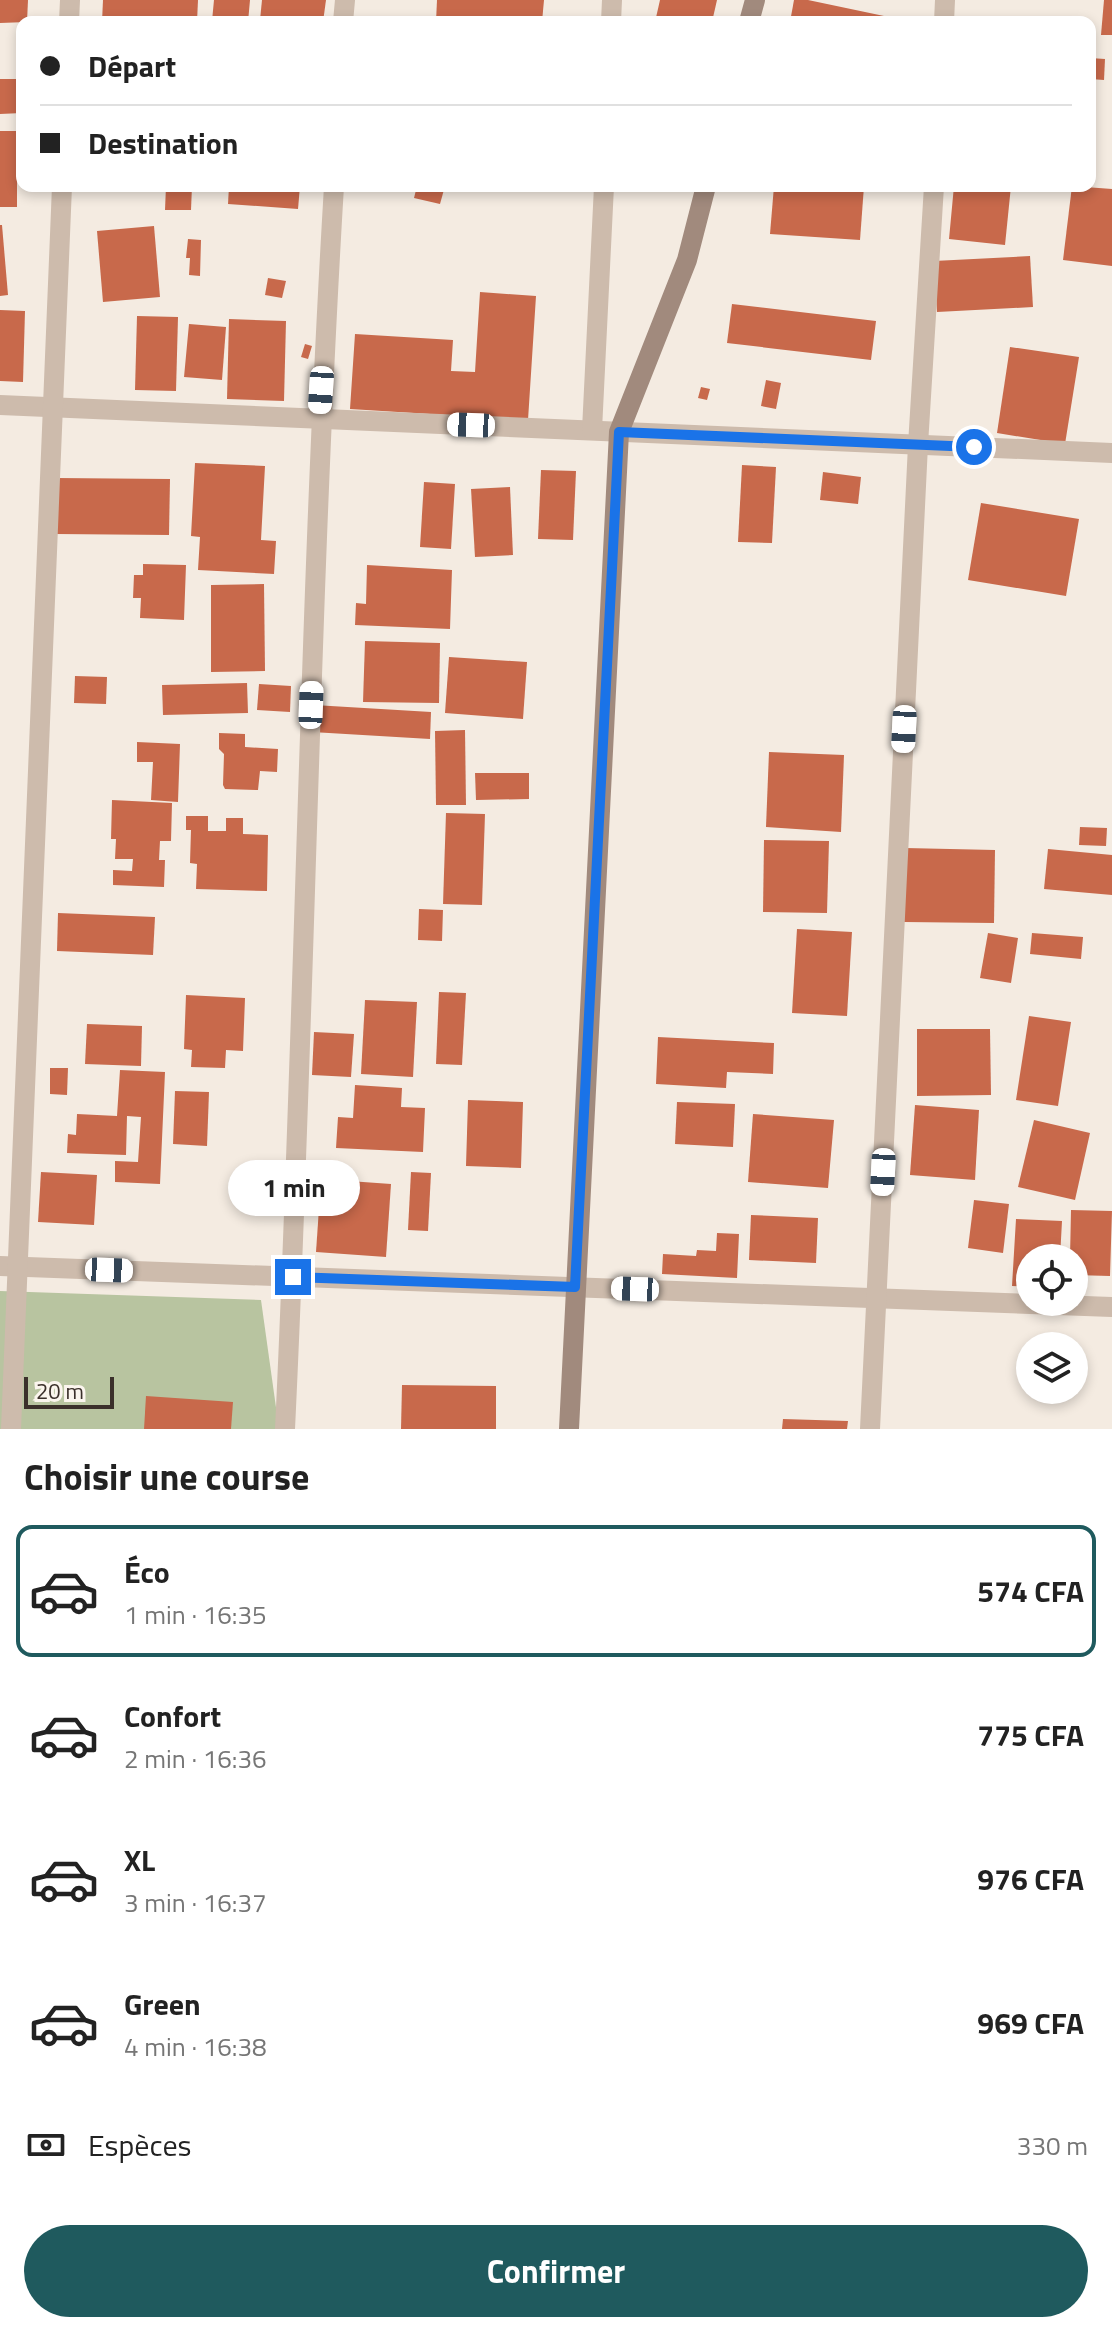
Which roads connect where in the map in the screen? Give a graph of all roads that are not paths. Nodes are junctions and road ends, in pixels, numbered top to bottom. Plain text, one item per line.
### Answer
1 (62, 192) edge
2 (334, 192) edge
3 (604, 192) edge
4 (704, 192) edge
5 (934, 192) edge
6 (0, 405) edge
7 (53, 407) junction
8 (320, 419) junction
9 (592, 430) junction
10 (619, 432) junction
11 (918, 445) junction
12 (1112, 453) edge
13 (9, 1266) edge
14 (293, 1277) junction
15 (575, 1287) junction
16 (877, 1299) junction
17 (1112, 1307) edge
18 (11, 1429) edge
19 (285, 1429) edge
20 (569, 1429) edge
21 (870, 1429) edge

1 - 7 street
2 - 8 street
3 - 9 street
4 - 10 street
5 - 11 street
6 - 7 street
7 - 8 street
7 - 13 street
8 - 9 street
8 - 14 street
9 - 10 street
10 - 11 street
10 - 15 street
11 - 12 street
11 - 16 street
13 - 14 street
13 - 18 street
14 - 15 street
14 - 19 street
15 - 16 street
15 - 20 street
16 - 17 street
16 - 21 street

